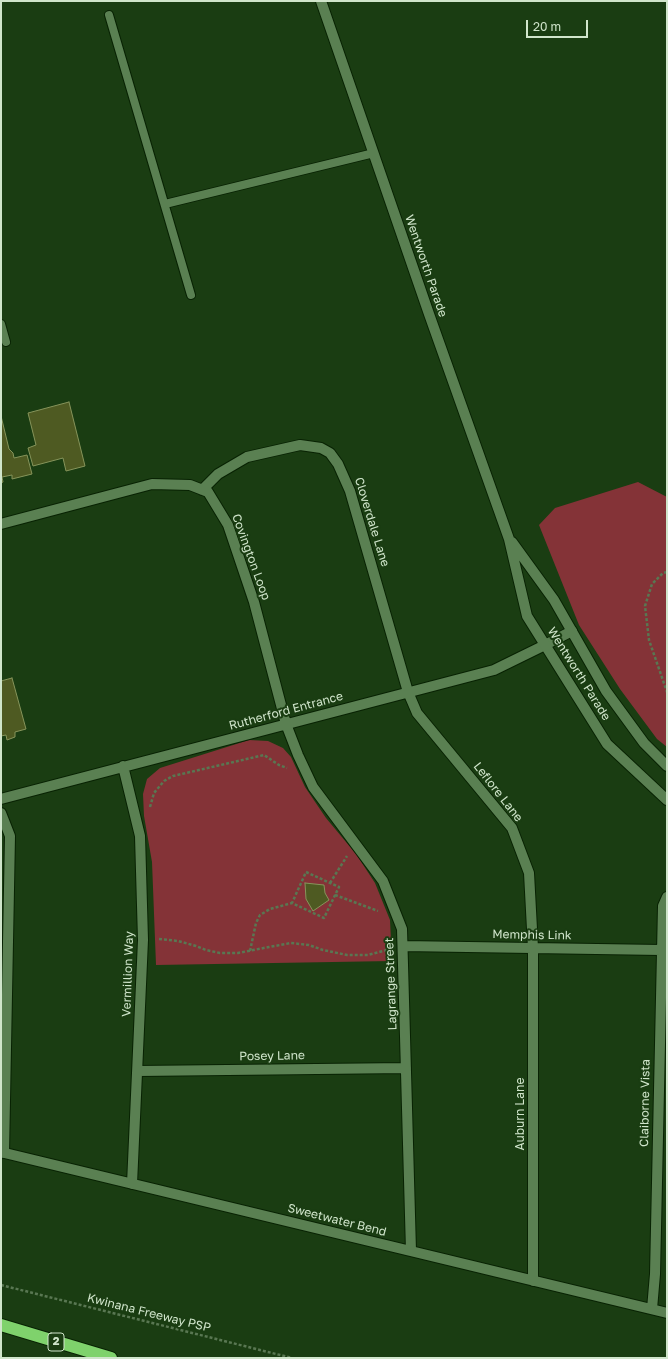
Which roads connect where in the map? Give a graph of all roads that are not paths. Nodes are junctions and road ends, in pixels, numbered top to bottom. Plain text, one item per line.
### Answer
1 (322, 1) edge
2 (109, 15) dead end
3 (374, 153) junction
4 (165, 204) junction
5 (191, 295) dead end
6 (1, 324) edge
7 (6, 342) dead end
8 (202, 490) junction
9 (1, 524) edge
10 (509, 539) junction
11 (572, 631) junction
12 (545, 645) junction
13 (408, 692) junction
14 (286, 724) junction
15 (124, 766) junction
16 (667, 766) edge
17 (1, 798) edge
18 (667, 800) edge
19 (1, 812) edge
20 (667, 897) edge
21 (403, 946) junction
22 (533, 948) junction
23 (661, 950) junction
24 (663, 1003) edge
25 (406, 1068) junction
26 (138, 1071) junction
27 (3, 1152) edge
28 (132, 1184) junction
29 (411, 1251) junction
30 (533, 1281) junction
31 (652, 1310) junction
32 (667, 1313) edge
33 (1, 1325) edge
34 (110, 1358) edge

1 - 3 street, Wentworth Parade
2 - 4 lane
3 - 4 lane
3 - 10 street, Wentworth Parade
4 - 5 lane
6 - 7 lane
8 - 9 street
8 - 13 street, Cloverdale Lane
8 - 14 street, Covington Loop
10 - 11 street, Wentworth Parade
10 - 12 street, Wentworth Parade
11 - 12 street, Rutherford Entrance
11 - 16 street, Wentworth Parade
12 - 13 street, Rutherford Entrance
12 - 18 street, Wentworth Parade
13 - 14 street, Rutherford Entrance
13 - 22 street, Leflore Lane
14 - 15 street, Rutherford Entrance
14 - 21 street, Lagrange Street
15 - 17 street, Rutherford Entrance
15 - 26 street, Vermillion Way
19 - 27 street
20 - 23 street, Claiborne Vista
21 - 22 street, Memphis Link
21 - 25 street, Lagrange Street
22 - 23 street, Memphis Link
22 - 30 street, Auburn Lane
23 - 24 street, Claiborne Vista
24 - 31 street, Claiborne Vista
25 - 26 street, Posey Lane
25 - 29 street, Lagrange Street
26 - 28 street, Vermillion Way
27 - 28 street, Sweetwater Bend
28 - 29 street, Sweetwater Bend
29 - 30 street, Sweetwater Bend
30 - 31 street, Sweetwater Bend
31 - 32 street, Sweetwater Bend
33 - 34 highway, 2

